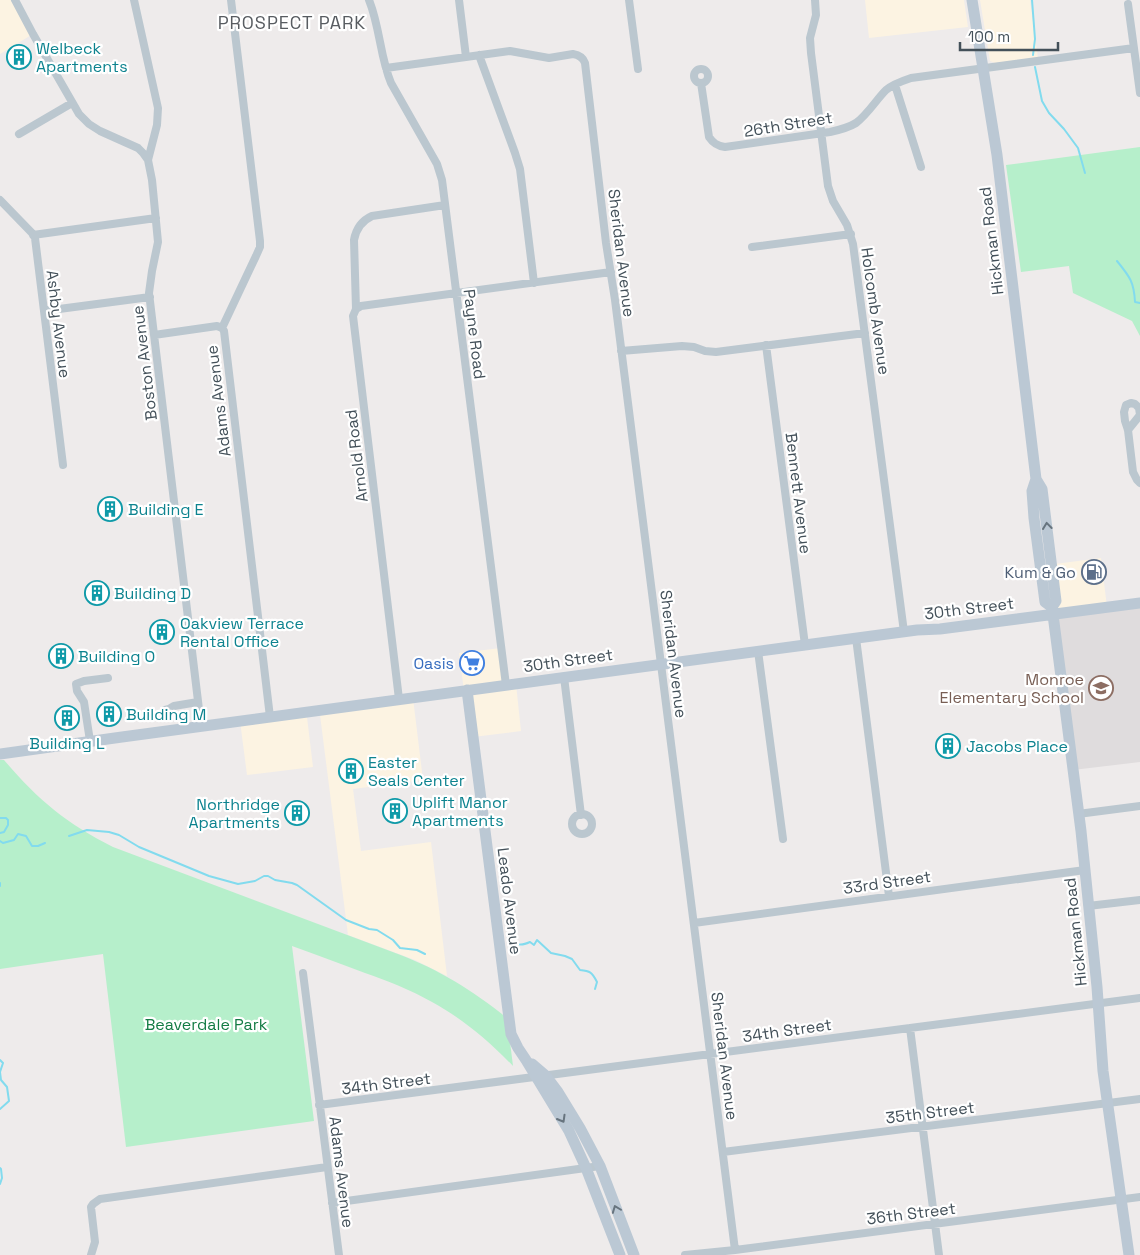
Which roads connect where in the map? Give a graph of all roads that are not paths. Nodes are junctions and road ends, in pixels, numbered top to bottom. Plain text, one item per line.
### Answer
1 (15, 0) edge
2 (134, 0) edge
3 (231, 0) edge
4 (369, 0) edge
5 (459, 0) edge
6 (629, 0) edge
7 (815, 0) edge
8 (972, 0) edge
9 (1128, 4) dead end
10 (1134, 48) junction
11 (479, 55) junction
12 (466, 57) junction
13 (386, 68) junction
14 (983, 68) junction
15 (638, 70) dead end
16 (701, 83) dead end
17 (895, 85) junction
18 (1140, 93) edge
19 (72, 103) junction
20 (19, 134) dead end
21 (821, 134) junction
22 (148, 160) junction
23 (921, 167) dead end
24 (0, 200) edge
25 (445, 205) junction
26 (156, 218) junction
27 (851, 234) junction
28 (34, 235) junction
29 (752, 247) dead end
30 (611, 272) junction
31 (534, 283) junction
32 (456, 293) junction
33 (150, 297) junction
34 (356, 309) junction
35 (44, 311) junction
36 (222, 328) junction
37 (865, 333) junction
38 (154, 335) junction
39 (766, 346) junction
40 (621, 351) junction
41 (1128, 430) dead end
42 (63, 465) dead end
43 (1140, 483) edge
44 (1140, 603) edge
45 (1053, 610) junction
46 (904, 632) junction
47 (856, 638) junction
48 (804, 645) junction
49 (758, 651) junction
50 (661, 664) junction
51 (564, 677) junction
52 (108, 678) dead end
53 (506, 685) junction
54 (467, 690) junction
55 (399, 699) junction
56 (198, 702) junction
57 (165, 710) dead end
58 (270, 717) junction
59 (201, 726) junction
60 (90, 741) junction
61 (0, 754) edge
62 (1140, 806) edge
63 (1078, 814) junction
64 (581, 815) dead end
65 (783, 840) dead end
66 (1085, 870) junction
67 (889, 896) junction
68 (1140, 900) edge
69 (1088, 906) junction
70 (694, 923) junction
71 (303, 973) dead end
72 (1140, 998) edge
73 (1098, 1004) junction
74 (910, 1028) junction
75 (710, 1055) junction
76 (541, 1077) junction
77 (1140, 1098) edge
78 (1108, 1103) junction
79 (320, 1105) junction
80 (923, 1127) junction
81 (723, 1152) junction
82 (600, 1166) junction
83 (327, 1167) junction
84 (586, 1168) junction
85 (1140, 1196) edge
86 (1121, 1199) junction
87 (332, 1203) junction
88 (935, 1223) junction
89 (735, 1250) junction
90 (91, 1255) edge
91 (338, 1255) edge
92 (620, 1255) edge
93 (634, 1255) edge
94 (685, 1255) edge
95 (939, 1255) edge
96 (1129, 1255) edge

1 - 19 street
2 - 22 street, Boston Avenue
3 - 36 street, Adams Avenue
4 - 13 street, Payne Road
5 - 12 street
6 - 15 street
7 - 21 street, Holcomb Avenue
8 - 14 street, Hickman Road
9 - 10 street
10 - 14 street, 26th Street
10 - 18 street
11 - 12 street
11 - 30 street, Sheridan Avenue
11 - 31 street
12 - 13 street
13 - 25 street, Payne Road
14 - 17 street, 26th Street
14 - 45 street, Hickman Road
16 - 21 street, 26th Street
17 - 21 street, 26th Street
17 - 23 street
19 - 20 street
19 - 22 street
21 - 27 street, Holcomb Avenue
22 - 26 street, Boston Avenue
24 - 28 street
25 - 32 street, Payne Road
25 - 34 street, Arnold Road
26 - 28 street
26 - 33 street, Boston Avenue
27 - 29 street
27 - 37 street, Holcomb Avenue
28 - 35 street, Ashby Avenue
30 - 31 street
30 - 40 street, Sheridan Avenue
31 - 32 street
32 - 34 street
32 - 53 street, Payne Road
33 - 35 street
33 - 38 street, Boston Avenue
34 - 55 street, Arnold Road
35 - 42 street, Ashby Avenue
36 - 38 street
36 - 58 street, Adams Avenue
37 - 39 street
37 - 46 street, Holcomb Avenue
38 - 56 street, Boston Avenue
39 - 40 street
39 - 48 street, Bennett Avenue
40 - 50 street, Sheridan Avenue
41 - 43 street
44 - 45 street, 30th Street
45 - 46 street, 30th Street
45 - 63 street, Hickman Road
46 - 47 street, 30th Street
47 - 48 street, 30th Street
47 - 67 street
48 - 49 street, 30th Street
49 - 50 street, 30th Street
49 - 65 street
50 - 51 street, 30th Street
50 - 70 street, Sheridan Avenue
51 - 53 street, 30th Street
51 - 64 street
52 - 60 street
53 - 54 street, 30th Street
54 - 55 street, 30th Street
54 - 76 street, Leado Avenue
55 - 58 street, 30th Street
56 - 57 street
56 - 59 street, Boston Avenue
58 - 59 street, 30th Street
59 - 60 street, 30th Street
60 - 61 street, 30th Street
62 - 63 street
63 - 66 street, Hickman Road
66 - 67 street, 33rd Street
66 - 69 street, Hickman Road
67 - 70 street, 33rd Street
68 - 69 street
69 - 73 street, Hickman Road
70 - 75 street, Sheridan Avenue
71 - 79 street, Adams Avenue
72 - 73 street, 34th Street
73 - 74 street, 34th Street
73 - 78 street, Hickman Road
74 - 75 street, 34th Street
74 - 80 street
75 - 76 street, 34th Street
75 - 81 street, Sheridan Avenue
76 - 79 street, 34th Street
76 - 82 street
76 -> 84 street
77 - 78 street, 35th Street
78 - 80 street, 35th Street
78 - 86 street, Hickman Road
79 - 83 street, Adams Avenue
80 - 81 street, 35th Street
80 - 88 street
81 - 89 street, Sheridan Avenue
82 - 84 street
93 -> 82 street
83 - 87 street, Adams Avenue
83 - 90 street
84 - 87 street
84 - 92 street
85 - 86 street, 36th Street
86 - 88 street, 36th Street
86 - 96 street, Hickman Road
87 - 91 street, Adams Avenue
88 - 89 street, 36th Street
88 - 95 street
89 - 94 street, 36th Street

